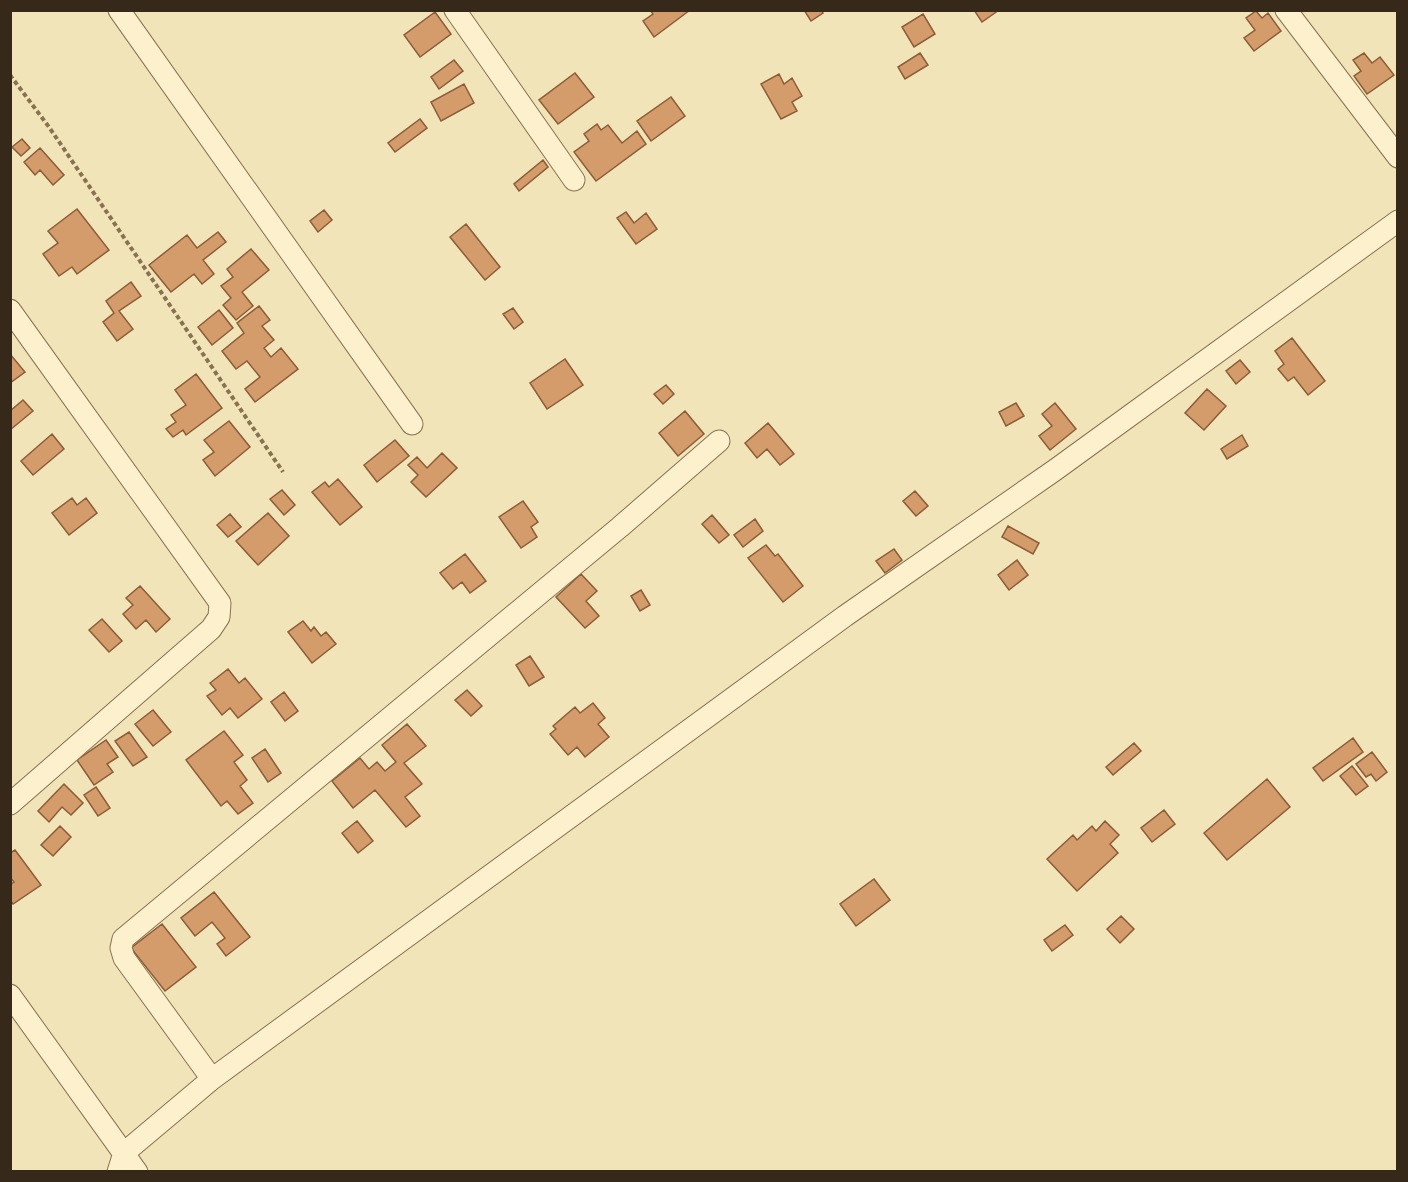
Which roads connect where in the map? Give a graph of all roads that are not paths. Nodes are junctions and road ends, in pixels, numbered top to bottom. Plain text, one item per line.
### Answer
1 (119, 10) edge
2 (455, 10) edge
3 (1286, 10) edge
4 (1398, 157) edge
5 (574, 180) dead end
6 (1398, 221) edge
7 (10, 310) edge
8 (411, 424) dead end
9 (719, 441) dead end
10 (10, 804) edge
11 (10, 995) edge
12 (212, 1079) junction
13 (121, 1162) edge
14 (137, 1172) edge

1 - 8 street
2 - 5 street
3 - 4 street
6 - 12 street
7 - 10 street
9 - 12 street
11 - 13 street
12 - 13 street
13 - 14 street

